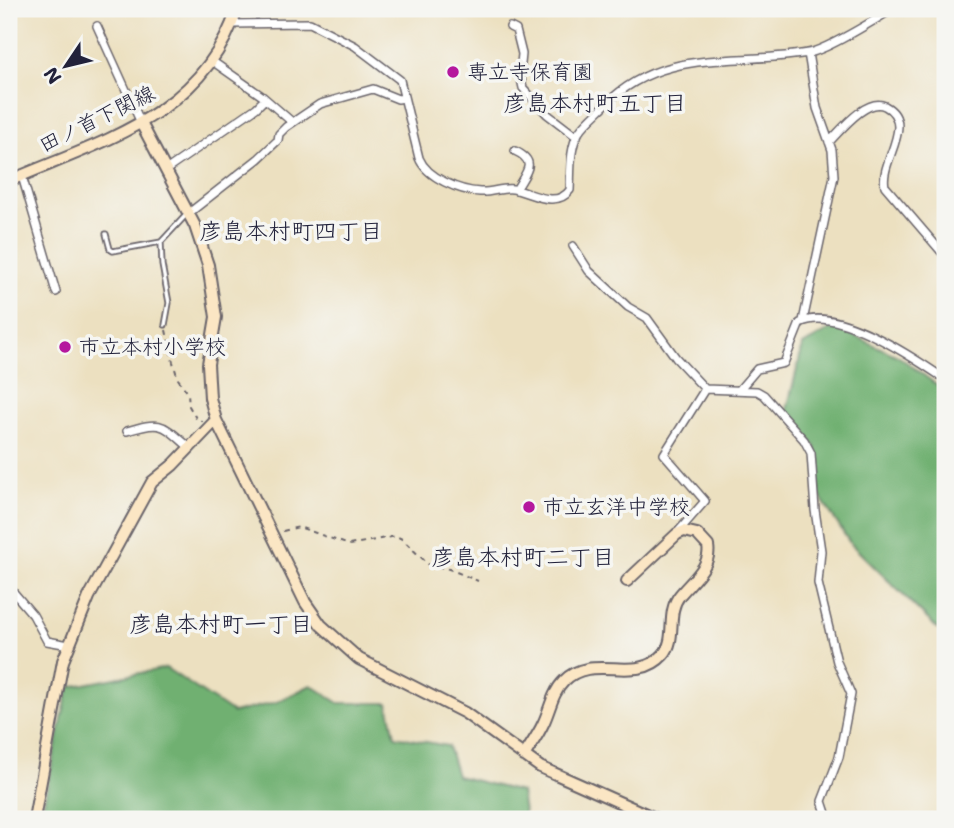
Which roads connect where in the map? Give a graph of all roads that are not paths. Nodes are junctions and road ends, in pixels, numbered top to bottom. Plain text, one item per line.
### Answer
1 (237, 9) edge
2 (893, 9) edge
3 (233, 24) junction
4 (97, 26) dead end
5 (510, 27) dead end
6 (808, 53) junction
7 (212, 61) junction
8 (404, 98) junction
9 (265, 99) junction
10 (292, 122) junction
11 (141, 123) junction
12 (577, 137) junction
13 (829, 142) junction
14 (515, 151) dead end
15 (166, 170) junction
16 (22, 176) junction
17 (9, 181) edge
18 (516, 190) junction
19 (189, 213) junction
20 (106, 234) dead end
21 (161, 242) junction
22 (573, 246) dead end
23 (945, 256) edge
24 (56, 292) dead end
25 (803, 321) junction
26 (165, 325) road end
27 (945, 379) edge
28 (705, 389) junction
29 (739, 390) junction
30 (216, 420) junction
31 (127, 431) dead end
32 (189, 447) junction
33 (677, 534) junction
34 (627, 581) dead end
35 (9, 587) edge
36 (69, 645) junction
37 (524, 756) junction
38 (34, 819) edge
39 (657, 819) edge
40 (828, 819) edge

1 - 3 street, 田ノ首下関線
2 - 6 street
3 - 7 street, 田ノ首下関線
3 - 8 street
4 - 11 street
5 - 12 street
6 - 12 street
6 - 13 street
7 - 9 street
7 - 11 street, 田ノ首下関線
8 - 10 street
8 - 18 street
9 - 10 street
9 - 15 street
10 - 19 street
11 - 15 street
11 - 16 street, 田ノ首下関線
12 - 18 street
13 - 23 street
13 - 25 street
14 - 18 street
15 - 19 street
16 - 17 street, 田ノ首下関線
16 - 24 street
19 - 21 lane
19 - 30 street
20 - 21 lane
21 - 26 lane
22 - 28 street
25 - 27 street
25 - 29 street
28 - 29 street
28 - 33 street
29 - 40 street
30 - 32 street
30 - 37 street
31 - 32 street
32 - 36 street
33 - 34 street
33 - 37 street
35 - 36 street
36 - 38 street
37 - 39 street

